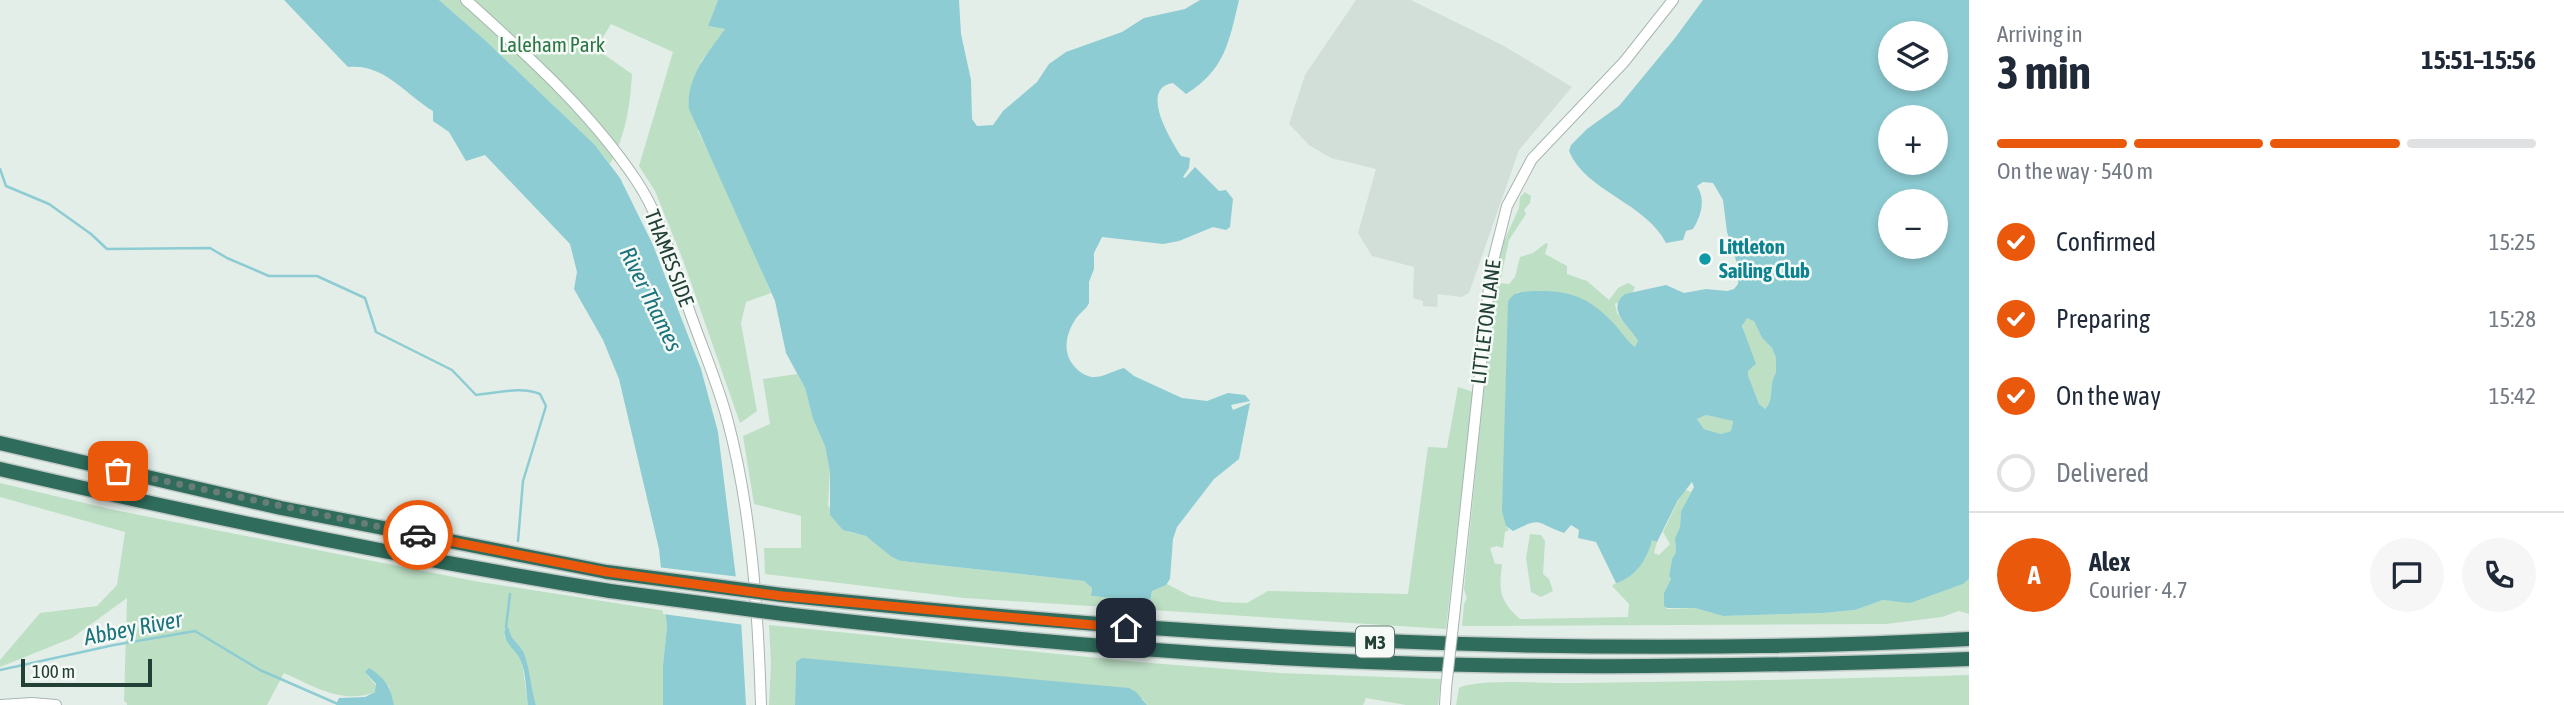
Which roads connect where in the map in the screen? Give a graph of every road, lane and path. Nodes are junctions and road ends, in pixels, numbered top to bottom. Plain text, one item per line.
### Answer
1 (466, 0) edge
2 (1673, 0) edge
3 (0, 443) edge
4 (0, 469) edge
5 (1969, 639) edge
6 (1969, 659) edge
7 (0, 705) edge
8 (56, 705) edge
9 (761, 705) edge
10 (1445, 705) edge

1 - 9 street, THAMES SIDE
2 - 10 street, LITTLETON LANE, bridge
3 - 5 highway, M3, bridge
4 - 6 highway, M3, bridge
7 - 8 street

